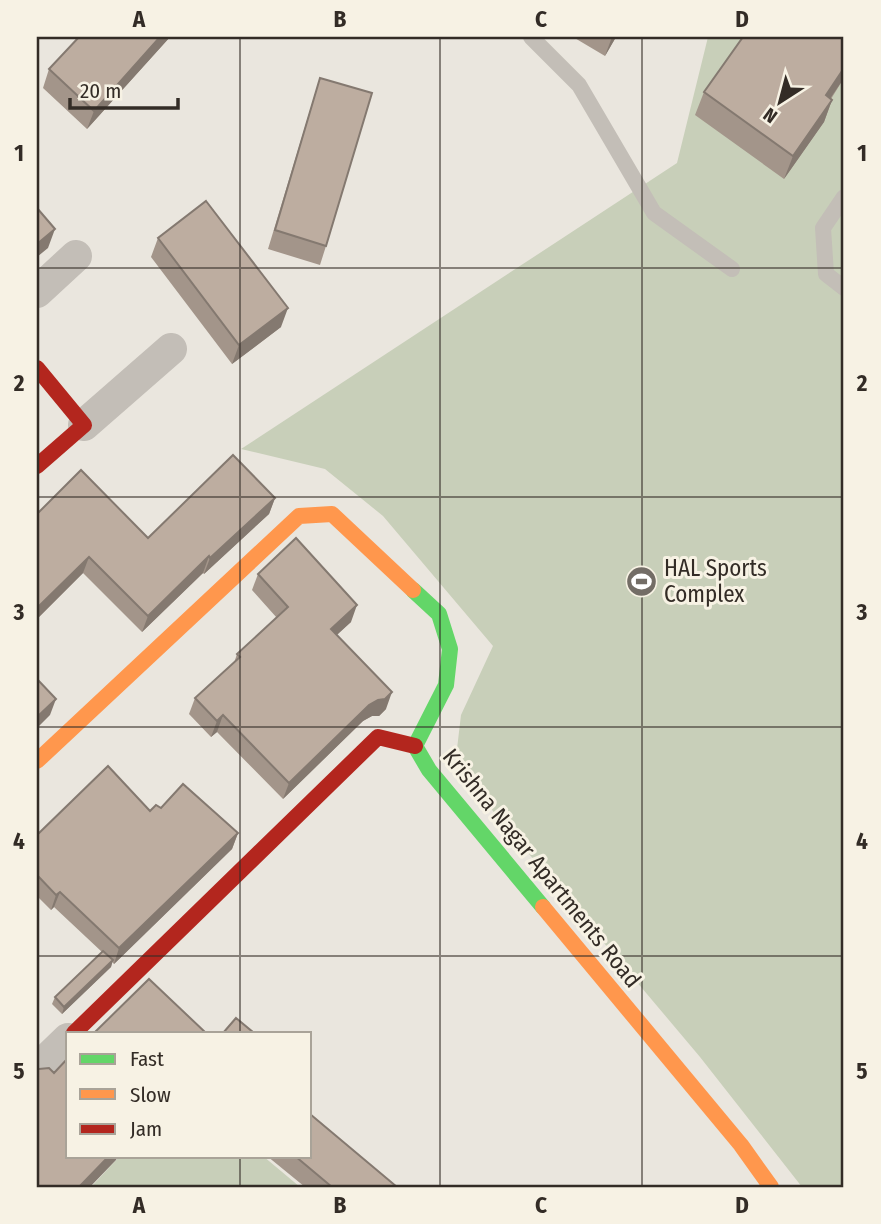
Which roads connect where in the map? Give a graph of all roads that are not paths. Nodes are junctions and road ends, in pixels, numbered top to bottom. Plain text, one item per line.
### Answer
1 (531, 37) edge
2 (844, 197) edge
3 (76, 256) dead end
4 (732, 269) dead end
5 (844, 288) edge
6 (37, 292) edge
7 (171, 349) dead end
8 (37, 368) edge
9 (84, 425) junction
10 (37, 466) edge
11 (415, 746) junction
12 (37, 761) edge
13 (75, 1032) edge
14 (66, 1040) edge
15 (37, 1069) edge
16 (771, 1187) edge

1 - 4 lane
2 - 5 lane
3 - 6 street
7 - 9 street
8 - 9 street
9 - 10 street
11 - 12 street, Krishna Nagar Apartments Road
11 - 13 street
11 - 16 street, Krishna Nagar Apartments Road
14 - 15 street

